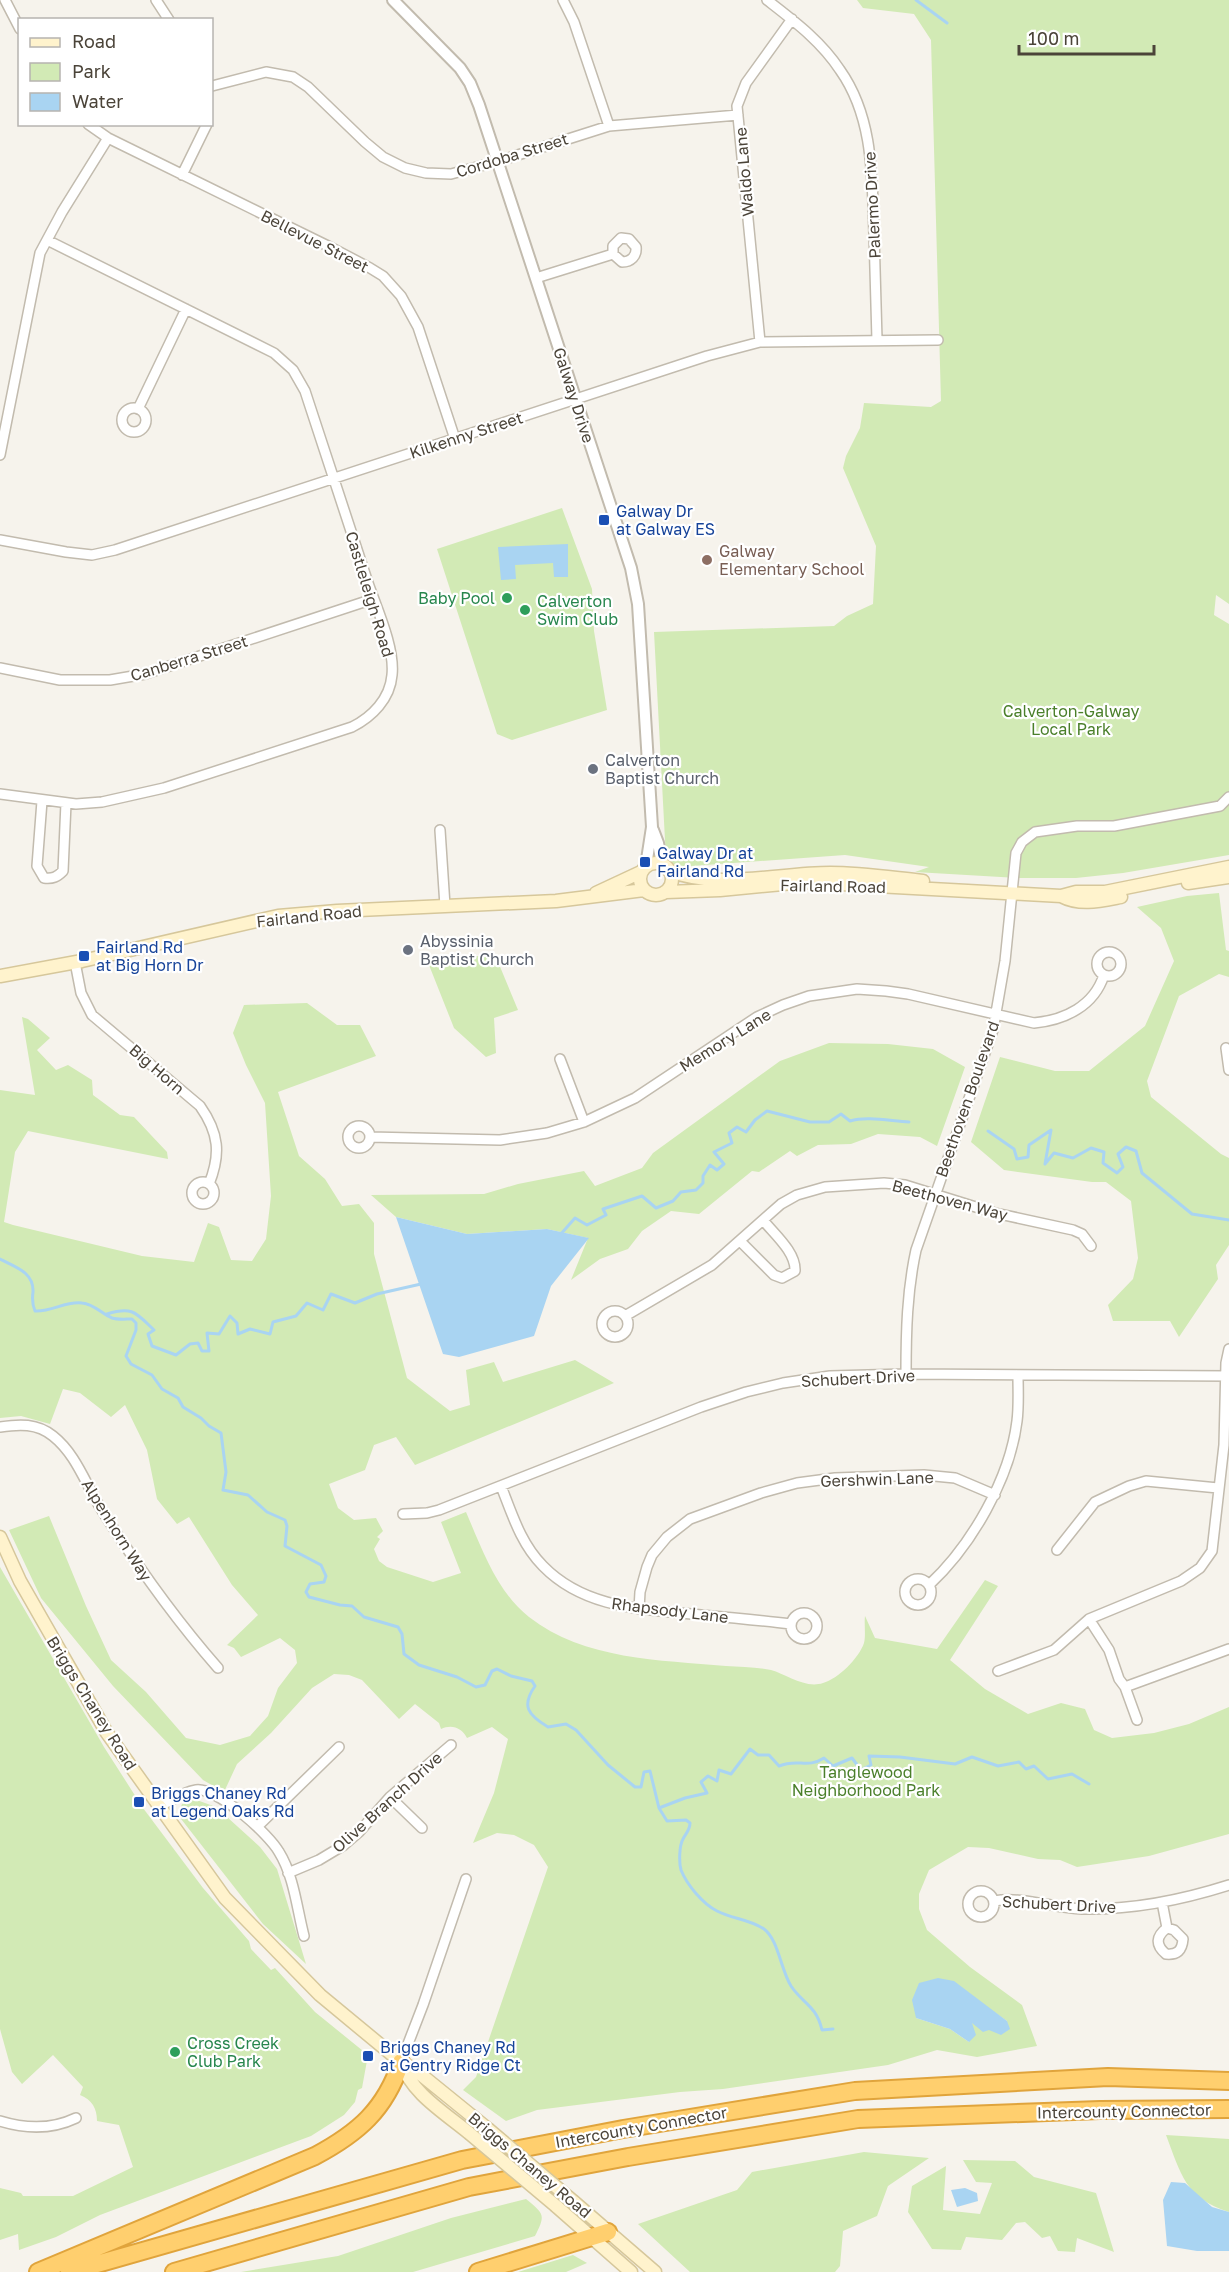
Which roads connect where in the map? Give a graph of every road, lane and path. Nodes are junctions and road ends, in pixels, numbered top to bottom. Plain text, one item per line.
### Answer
1 (5, 0) edge
2 (156, 0) edge
3 (393, 0) edge
4 (563, 0) edge
5 (767, 0) edge
6 (168, 18) edge
7 (792, 19) junction
8 (18, 25) edge
9 (213, 86) edge
10 (738, 115) junction
11 (91, 126) edge
12 (206, 126) edge
13 (609, 126) junction
14 (108, 138) junction
15 (499, 161) junction
16 (182, 175) junction
17 (47, 240) junction
18 (613, 254) dead end
19 (536, 278) junction
20 (186, 309) junction
21 (877, 340) junction
22 (938, 340) dead end
23 (760, 342) junction
24 (576, 399) junction
25 (138, 409) dead end
26 (455, 439) junction
27 (0, 455) edge
28 (334, 478) junction
29 (0, 540) edge
30 (373, 599) junction
31 (0, 668) edge
32 (0, 794) edge
33 (1229, 797) edge
34 (42, 801) junction
35 (66, 803) junction
36 (652, 827) junction
37 (440, 830) dead end
38 (1229, 867) edge
39 (666, 868) junction
40 (643, 869) junction
41 (1229, 877) edge
42 (965, 889) junction
43 (644, 890) junction
44 (666, 892) junction
45 (1011, 893) junction
46 (1061, 896) junction
47 (587, 897) junction
48 (446, 906) junction
49 (75, 962) junction
50 (1104, 975) dead end
51 (0, 976) edge
52 (996, 1015) junction
53 (1226, 1048) dead end
54 (560, 1059) dead end
55 (1229, 1070) edge
56 (584, 1122) junction
57 (370, 1137) dead end
58 (209, 1184) dead end
59 (934, 1194) junction
60 (763, 1220) junction
61 (740, 1240) junction
62 (1090, 1246) dead end
63 (625, 1316) dead end
64 (1229, 1349) edge
65 (906, 1374) junction
66 (1018, 1375) junction
67 (1228, 1376) edge
68 (0, 1427) edge
69 (1226, 1445) edge
70 (501, 1486) junction
71 (1218, 1488) junction
72 (994, 1495) junction
73 (403, 1514) dead end
74 (0, 1537) edge
75 (1057, 1550) dead end
76 (929, 1585) dead end
77 (639, 1609) junction
78 (1089, 1619) junction
79 (791, 1624) dead end
80 (1229, 1649) edge
81 (218, 1668) dead end
82 (998, 1671) dead end
83 (1125, 1687) junction
84 (1137, 1720) dead end
85 (451, 1745) dead end
86 (339, 1747) dead end
87 (390, 1797) junction
88 (159, 1807) junction
89 (258, 1826) junction
90 (422, 1828) dead end
91 (288, 1873) junction
92 (466, 1880) dead end
93 (1229, 1885) edge
94 (994, 1901) dead end
95 (1162, 1902) junction
96 (1167, 1928) dead end
97 (304, 1936) dead end
98 (401, 2062) junction
99 (1224, 2080) edge
100 (1229, 2109) edge
101 (76, 2118) dead end
102 (0, 2121) edge
103 (608, 2232) junction
104 (591, 2238) junction
105 (38, 2272) edge
106 (69, 2272) edge
107 (174, 2272) edge
108 (478, 2272) edge
109 (631, 2272) edge
110 (655, 2272) edge

1 - 8 street
2 - 6 street
3 - 15 street, Galway Drive
4 - 13 street
5 - 7 street, Palermo Drive
7 - 10 street, Waldo Lane
7 - 21 street, Palermo Drive
9 - 15 street, Cordoba Street
10 - 13 street, Cordoba Street
10 - 23 street, Waldo Lane
11 - 14 street, Bellevue Street
12 - 16 street
13 - 15 street, Cordoba Street
14 - 16 street, Bellevue Street
14 - 17 street
15 - 19 street, Galway Drive
16 - 26 street, Bellevue Street
17 - 20 street, Castleleigh Road
17 - 27 street
18 - 19 street
19 - 24 street, Galway Drive
20 - 25 street
20 - 28 street, Castleleigh Road
21 - 22 street, Kilkenny Street
21 - 23 street, Kilkenny Street
23 - 24 street, Kilkenny Street
24 - 26 street, Kilkenny Street
24 - 36 street, Galway Drive
26 - 28 street, Kilkenny Street
28 - 29 street, Kilkenny Street
28 - 30 street, Castleleigh Road
30 - 31 street, Canberra Street
30 - 35 street, Castleleigh Road
32 - 34 street, Castleleigh Road
33 - 45 street, Beethoven Boulevard
34 - 35 street, Castleleigh Road
34 - 35 street
36 - 39 street, Galway Drive
36 - 40 street, Galway Drive
37 - 48 street
38 - 46 main road, Fairland Road
39 - 40 main road
39 - 42 main road, Fairland Road
39 - 44 main road
40 - 43 main road
40 - 47 main road, Fairland Road
41 - 46 main road, Fairland Road
42 - 44 main road, Fairland Road
42 - 45 main road, Fairland Road
43 - 44 main road
43 - 47 main road, Fairland Road
45 - 46 main road, Fairland Road
45 - 52 street, Beethoven Boulevard
47 - 48 main road, Fairland Road
48 - 49 main road, Fairland Road
49 - 51 main road, Fairland Road
49 - 58 street, Big Horn
50 - 52 street, Memory Lane
52 - 56 street, Memory Lane
52 - 59 street, Beethoven Boulevard
53 - 55 street
54 - 56 street
56 - 57 street, Memory Lane
59 - 60 street, Beethoven Way
59 - 62 street, Beethoven Way
59 - 65 street, Beethoven Boulevard
60 - 61 street, Beethoven Way
60 - 61 street
61 - 63 street, Beethoven Way
64 - 67 street
65 - 66 street, Schubert Drive
65 - 70 street, Schubert Drive
66 - 67 street, Schubert Drive
66 - 72 street
67 - 69 street
68 - 81 street, Alpenhorn Way
69 - 71 street
70 - 73 street, Schubert Drive
70 - 77 street, Rhapsody Lane
71 - 75 street
71 - 78 street
72 - 76 street
72 - 77 street, Gershwin Lane
74 - 88 main road, Briggs Chaney Road
77 - 79 street, Rhapsody Lane
78 - 82 street
78 - 83 street
80 - 83 street
83 - 84 street
85 - 87 street, Olive Branch Drive
86 - 89 street
87 - 90 street
87 - 91 street, Olive Branch Drive
88 - 89 street
88 - 98 main road, Briggs Chaney Road
89 - 91 street
91 - 97 street
92 - 98 street
93 - 95 street, Schubert Drive
94 - 95 street, Schubert Drive
95 - 96 street
98 - 103 main road, Briggs Chaney Road, bridge
98 - 104 main road, Briggs Chaney Road, bridge
98 - 105 highway
99 - 106 highway, Intercounty Connector
100 - 107 highway, Intercounty Connector
101 - 102 street
103 - 104 highway
103 - 110 main road, Briggs Chaney Road
104 - 108 highway
104 - 109 main road, Briggs Chaney Road

